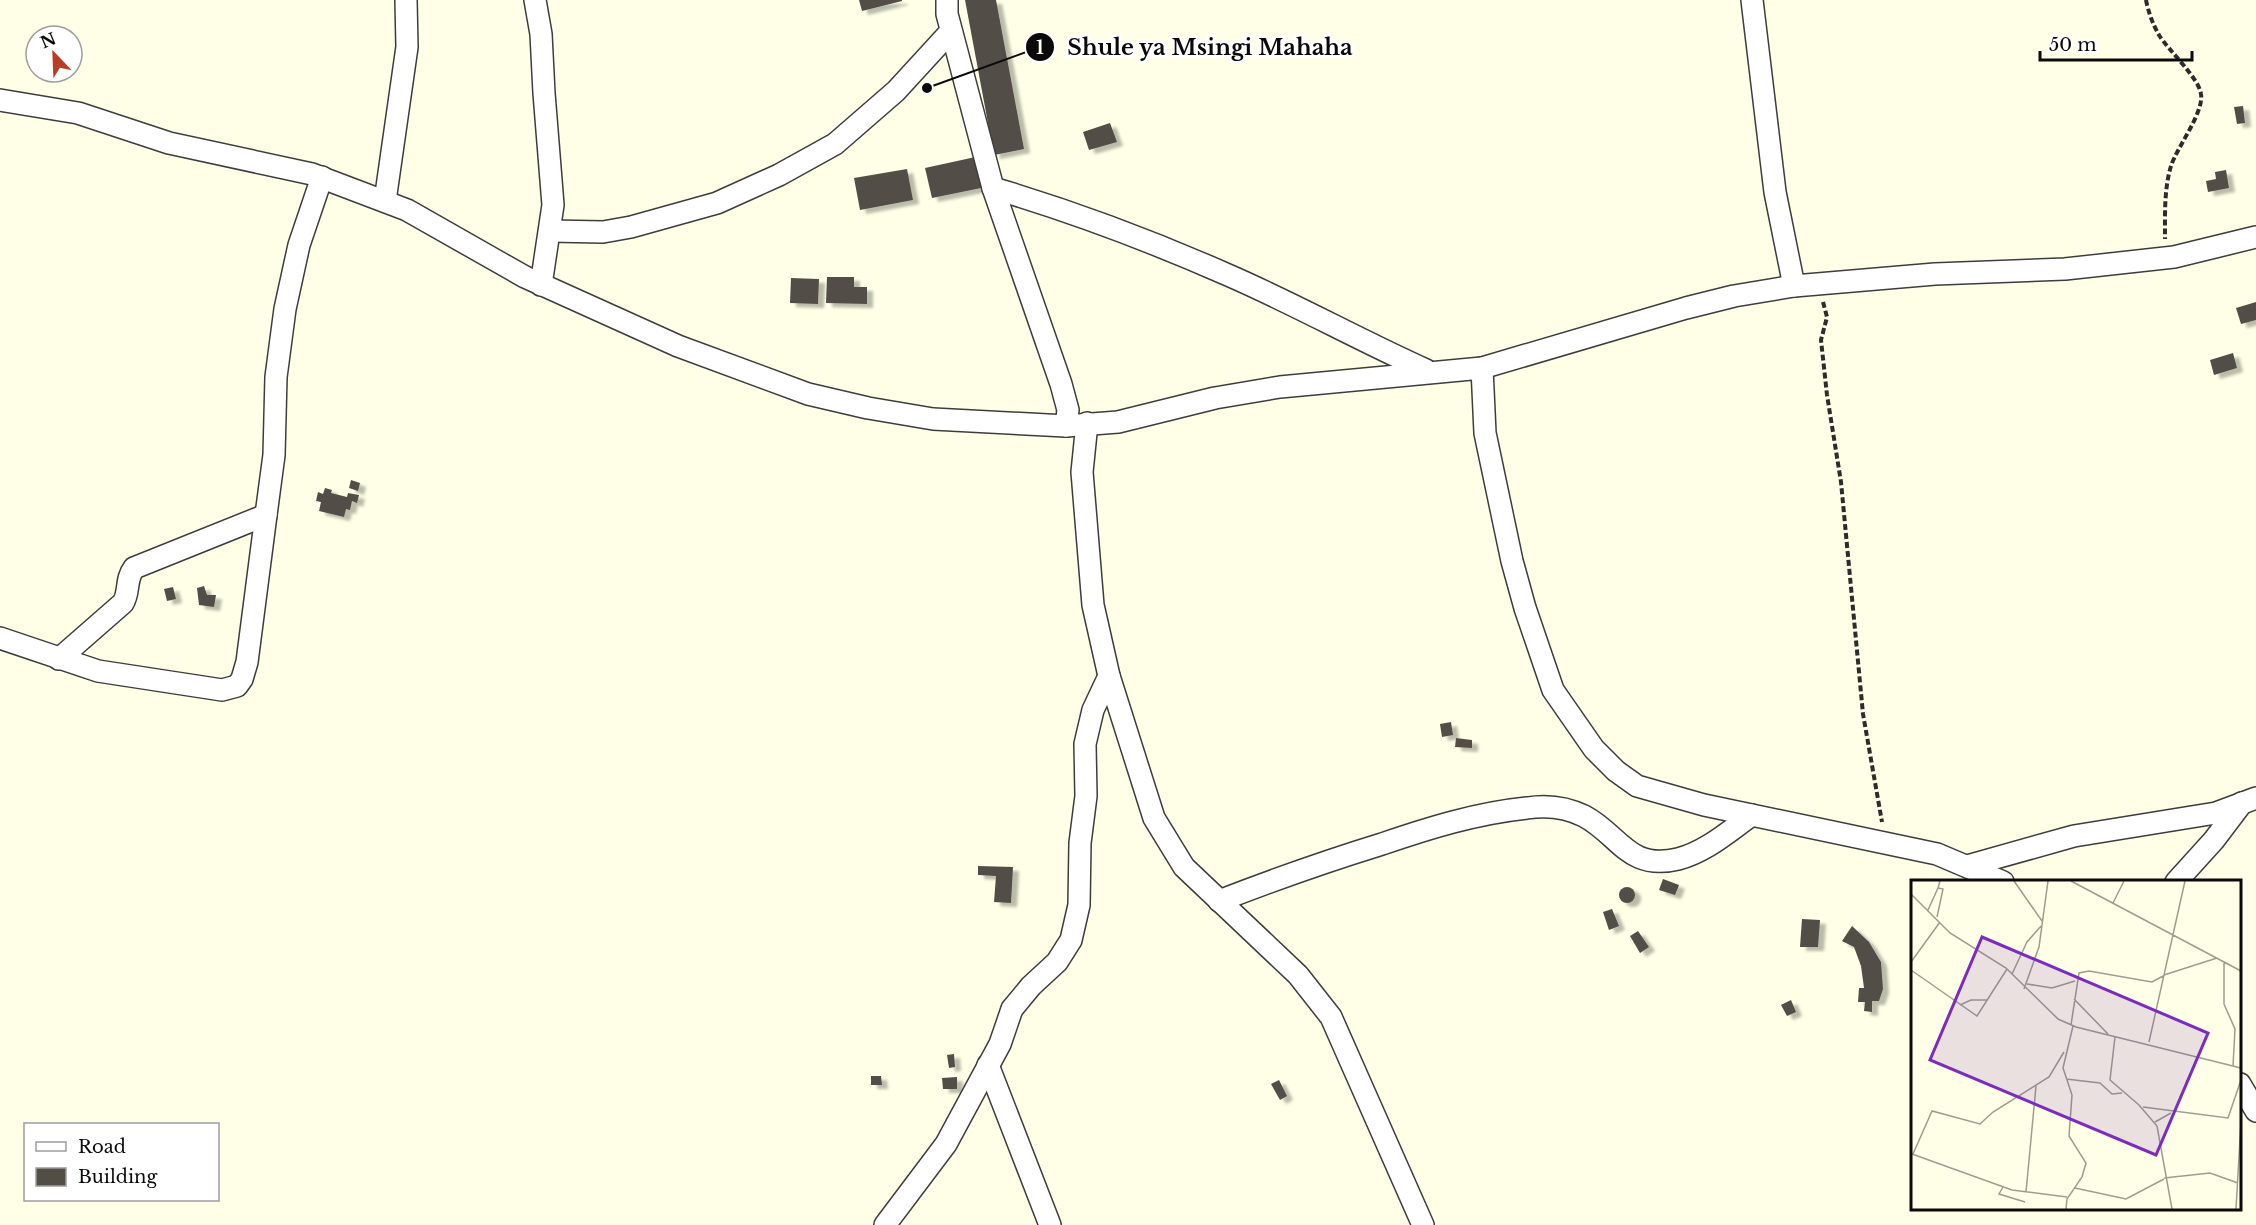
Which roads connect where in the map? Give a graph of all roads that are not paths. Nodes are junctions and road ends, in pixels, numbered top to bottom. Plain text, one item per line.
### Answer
1 (406, 0) edge
2 (535, 0) edge
3 (947, 0) edge
4 (1752, 0) edge
5 (951, 31) junction
6 (0, 100) edge
7 (322, 177) junction
8 (993, 188) junction
9 (386, 201) junction
10 (550, 231) junction
11 (2256, 237) edge
12 (541, 285) junction
13 (1794, 286) junction
14 (1482, 368) junction
15 (1428, 371) junction
16 (1077, 425) junction
17 (266, 515) junction
18 (0, 638) edge
19 (59, 658) junction
20 (1109, 676) junction
21 (2249, 801) edge
22 (1752, 815) junction
23 (1967, 866) junction
24 (1998, 880) edge
25 (2178, 880) edge
26 (1219, 901) junction
27 (988, 1065) junction
28 (2241, 1086) edge
29 (2256, 1111) edge
30 (885, 1225) edge
31 (1050, 1225) edge
32 (1423, 1225) edge

1 - 9 street
2 - 10 street
3 - 5 street
4 - 13 street
5 - 8 street
5 - 10 street
6 - 7 street
7 - 9 street
7 - 17 street
8 - 15 street
8 - 16 street
9 - 12 street
10 - 12 street
11 - 13 street
12 - 16 street
13 - 14 street
14 - 15 street
14 - 22 street
15 - 16 street
16 - 20 street
17 - 19 street
17 - 19 street
18 - 19 street
20 - 26 street
20 - 27 street
21 - 23 street
21 - 25 street
22 - 23 street
22 - 26 street
23 - 24 street
26 - 32 street
27 - 30 street
27 - 31 street
28 - 29 street

